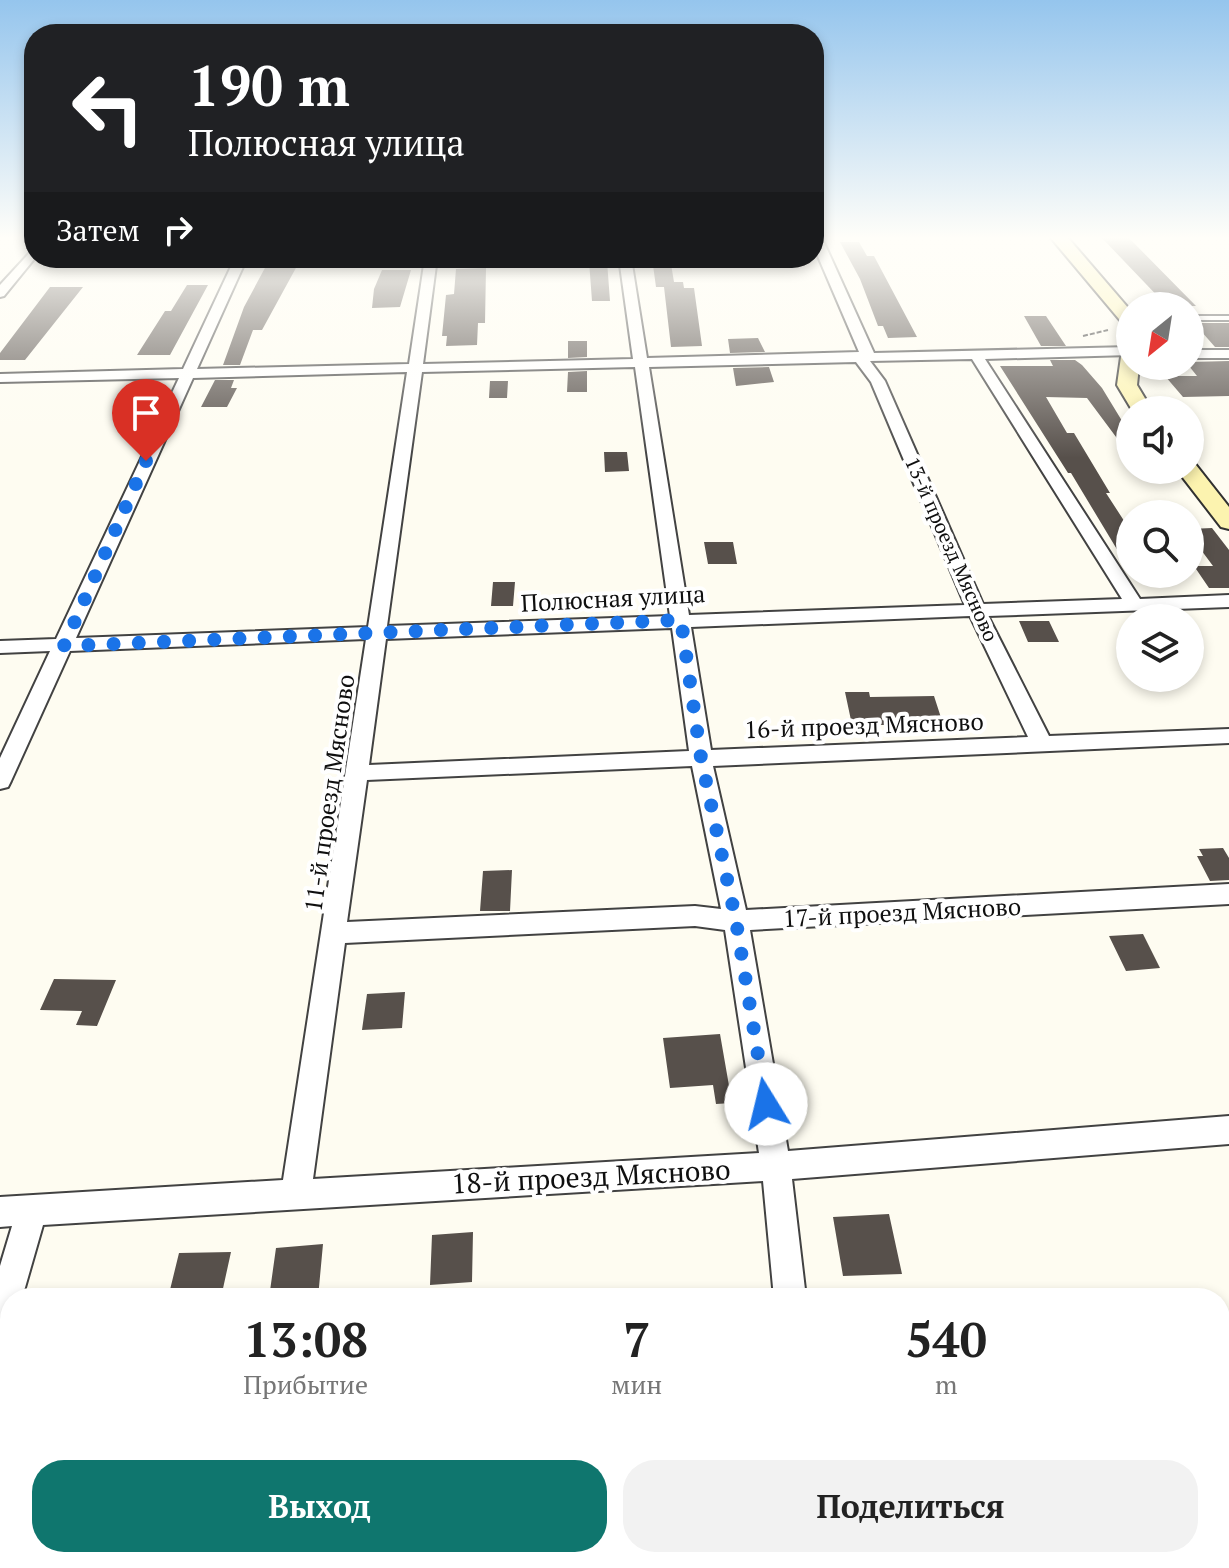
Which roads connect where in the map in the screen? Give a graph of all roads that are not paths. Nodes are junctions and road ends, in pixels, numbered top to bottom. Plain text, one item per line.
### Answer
1 (216, 311) edge
2 (424, 311) edge
3 (633, 311) edge
4 (846, 311) edge
5 (1204, 318) edge
6 (1229, 318) edge
7 (975, 353) junction
8 (1116, 354) edge
9 (1204, 354) edge
10 (1229, 354) edge
11 (864, 356) junction
12 (640, 361) junction
13 (416, 368) junction
14 (186, 373) junction
15 (0, 378) edge
16 (1199, 484) edge
17 (1229, 522) edge
18 (1229, 601) edge
19 (1134, 604) joint
20 (1116, 605) edge
21 (976, 610) junction
22 (681, 620) junction
23 (378, 634) junction
24 (64, 646) junction
25 (0, 647) edge
26 (1229, 736) edge
27 (1042, 744) junction
28 (701, 758) junction
29 (357, 773) junction
30 (0, 781) edge
31 (1229, 894) edge
32 (736, 921) junction
33 (335, 933) junction
34 (1229, 1130) edge
35 (776, 1166) junction
36 (296, 1193) junction
37 (32, 1211) junction
38 (0, 1212) edge
39 (9, 1288) edge
40 (789, 1288) edge

1 - 14 street
2 - 13 street, 11-й проезд Мясново
3 - 12 street
4 - 11 street, 13-й проезд Мясново
5 - 6 lane
7 - 8 street
7 - 11 street
7 - 19 street
9 - 10 street
11 - 12 street
11 - 21 street, 13-й проезд Мясново
12 - 13 street
12 - 22 street
13 - 14 street
13 - 23 street, 11-й проезд Мясново
14 - 15 street
14 - 24 street
16 - 17 street
18 - 19 street, Полюсная улица
20 - 21 street, Полюсная улица
21 - 22 street, Полюсная улица
21 - 27 street, 13-й проезд Мясново
22 - 23 street, Полюсная улица
22 - 28 street
23 - 24 street, Полюсная улица
23 - 29 street, 11-й проезд Мясново
24 - 25 street, Полюсная улица
24 - 30 street
26 - 27 street, 16-й проезд Мясново
27 - 28 street, 16-й проезд Мясново
28 - 29 street, 16-й проезд Мясново
28 - 32 street
29 - 33 street, 11-й проезд Мясново
31 - 32 street, 17-й проезд Мясново
32 - 33 street, 17-й проезд Мясново
32 - 35 street
33 - 36 street, 11-й проезд Мясново
34 - 35 street, 18-й проезд Мясново
35 - 36 street, 18-й проезд Мясново
35 - 40 street
36 - 37 street, 18-й проезд Мясново
37 - 38 street, 18-й проезд Мясново
37 - 39 street

